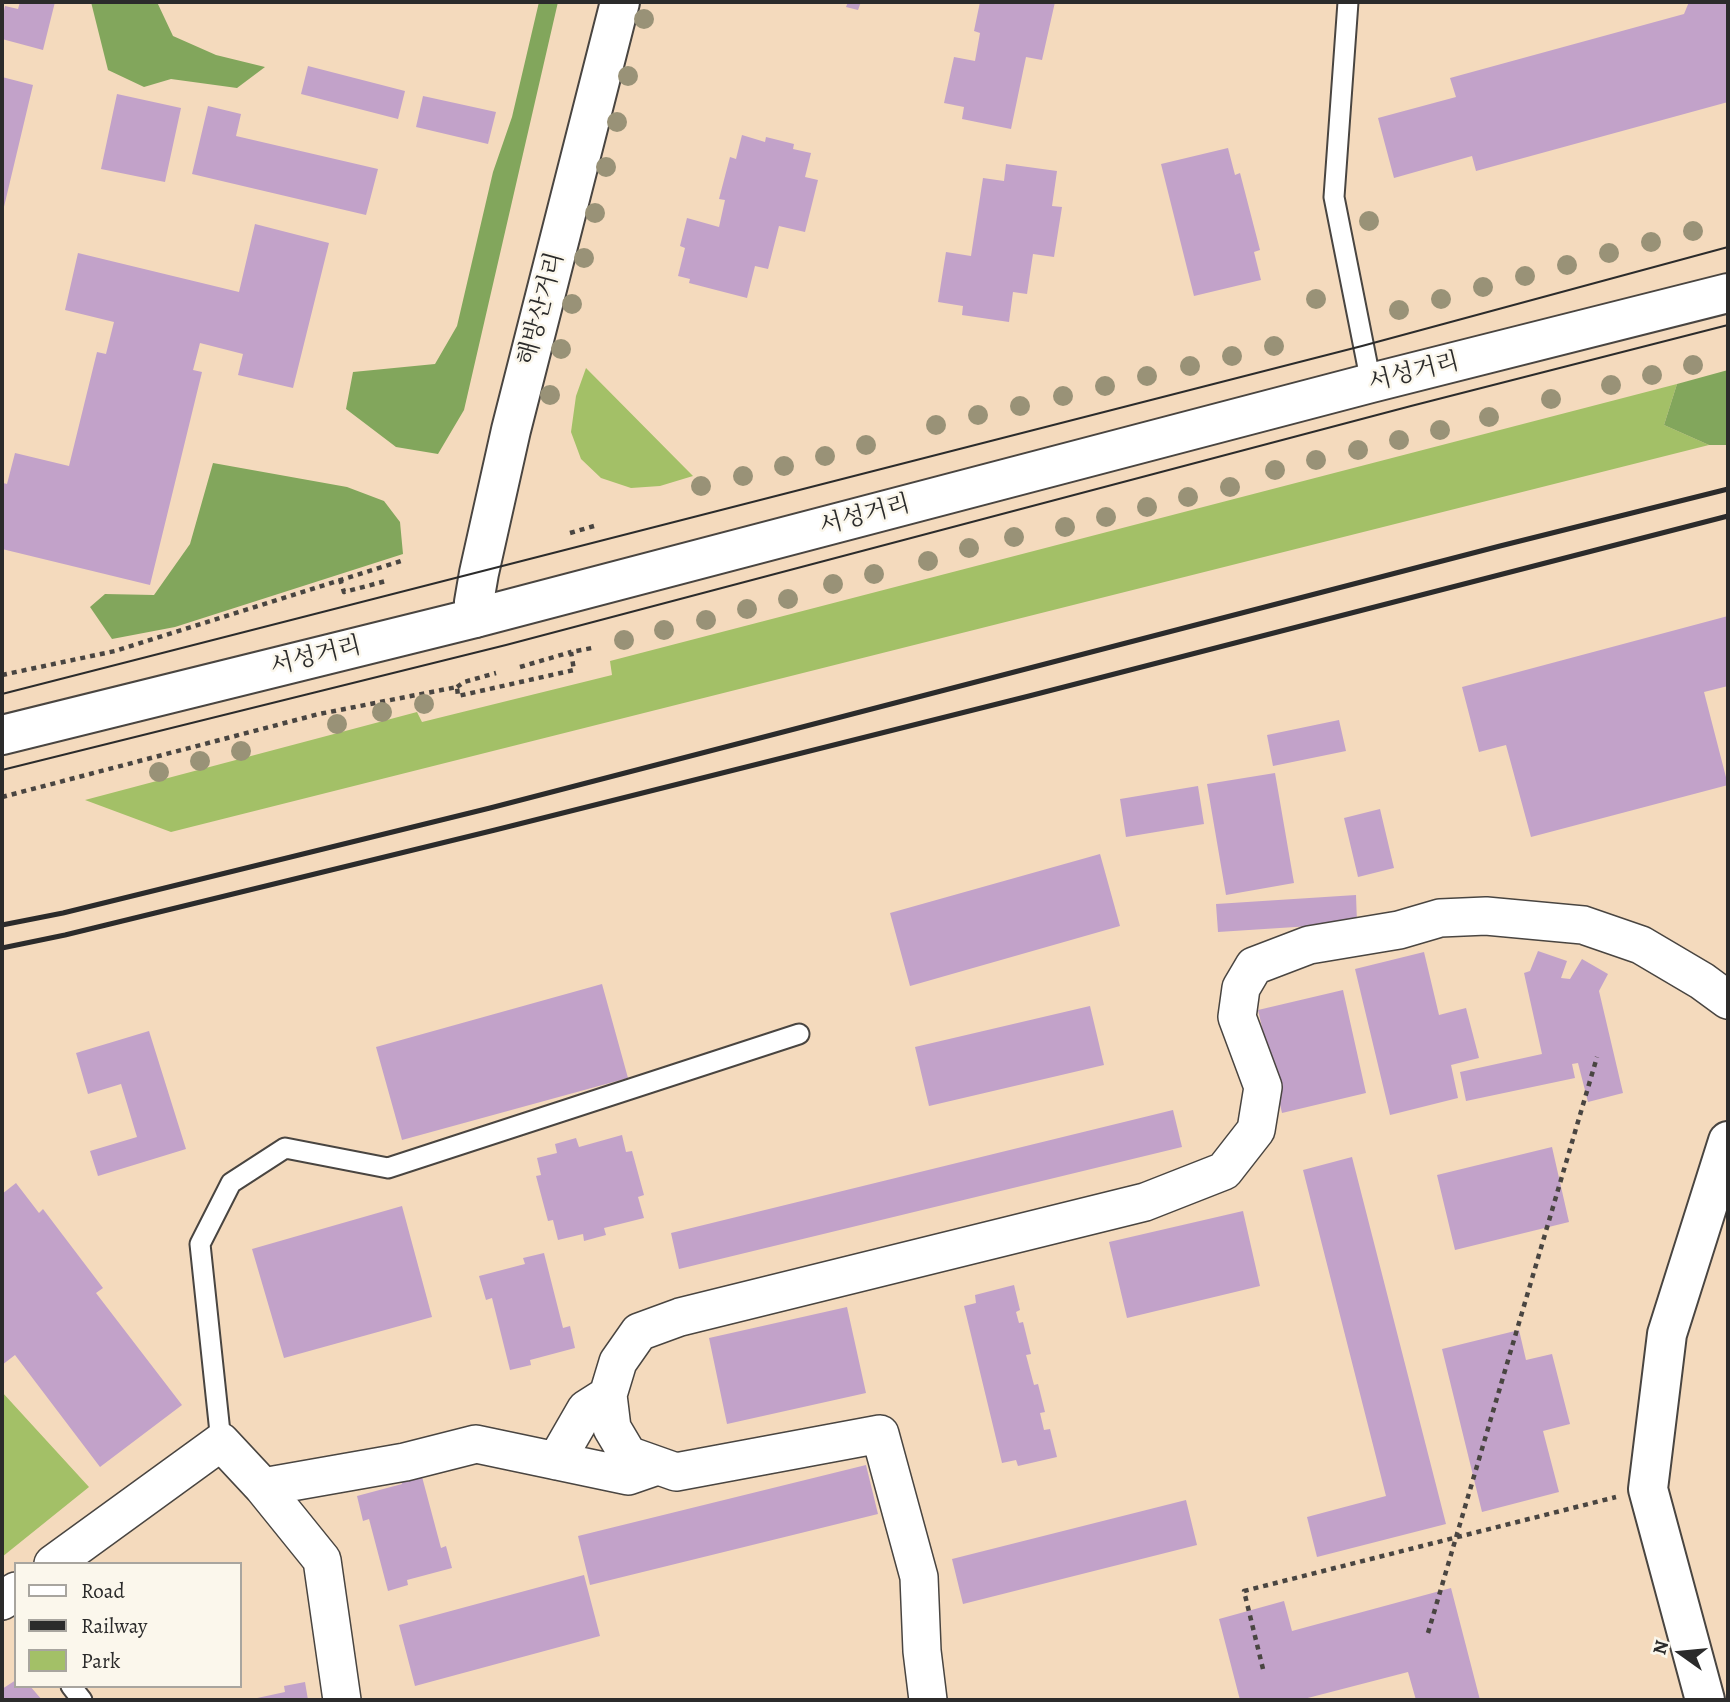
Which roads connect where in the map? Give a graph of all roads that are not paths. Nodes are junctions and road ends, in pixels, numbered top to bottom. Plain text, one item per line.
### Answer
1 (620, 2) edge
2 (1348, 2) edge
3 (1728, 293) edge
4 (1371, 383) junction
5 (475, 618) junction
6 (2, 735) edge
7 (1728, 1000) edge
8 (799, 1034) dead end
9 (1728, 1141) edge
10 (608, 1395) junction
11 (221, 1442) junction
12 (556, 1461) junction
13 (659, 1466) junction
14 (263, 1487) junction
15 (56, 1562) edge
16 (342, 1700) edge
17 (928, 1700) edge
18 (1705, 1700) edge

1 - 5 main road, 해방산거리
2 - 4 lane
3 - 4 main road, 서성거리
4 - 5 main road, 서성거리
5 - 6 main road, 서성거리
7 - 10 street
8 - 11 lane
9 - 18 main road
10 - 12 street
10 - 13 street
11 - 14 street
11 - 15 street
12 - 13 street
12 - 14 street
13 - 17 street
14 - 16 street

